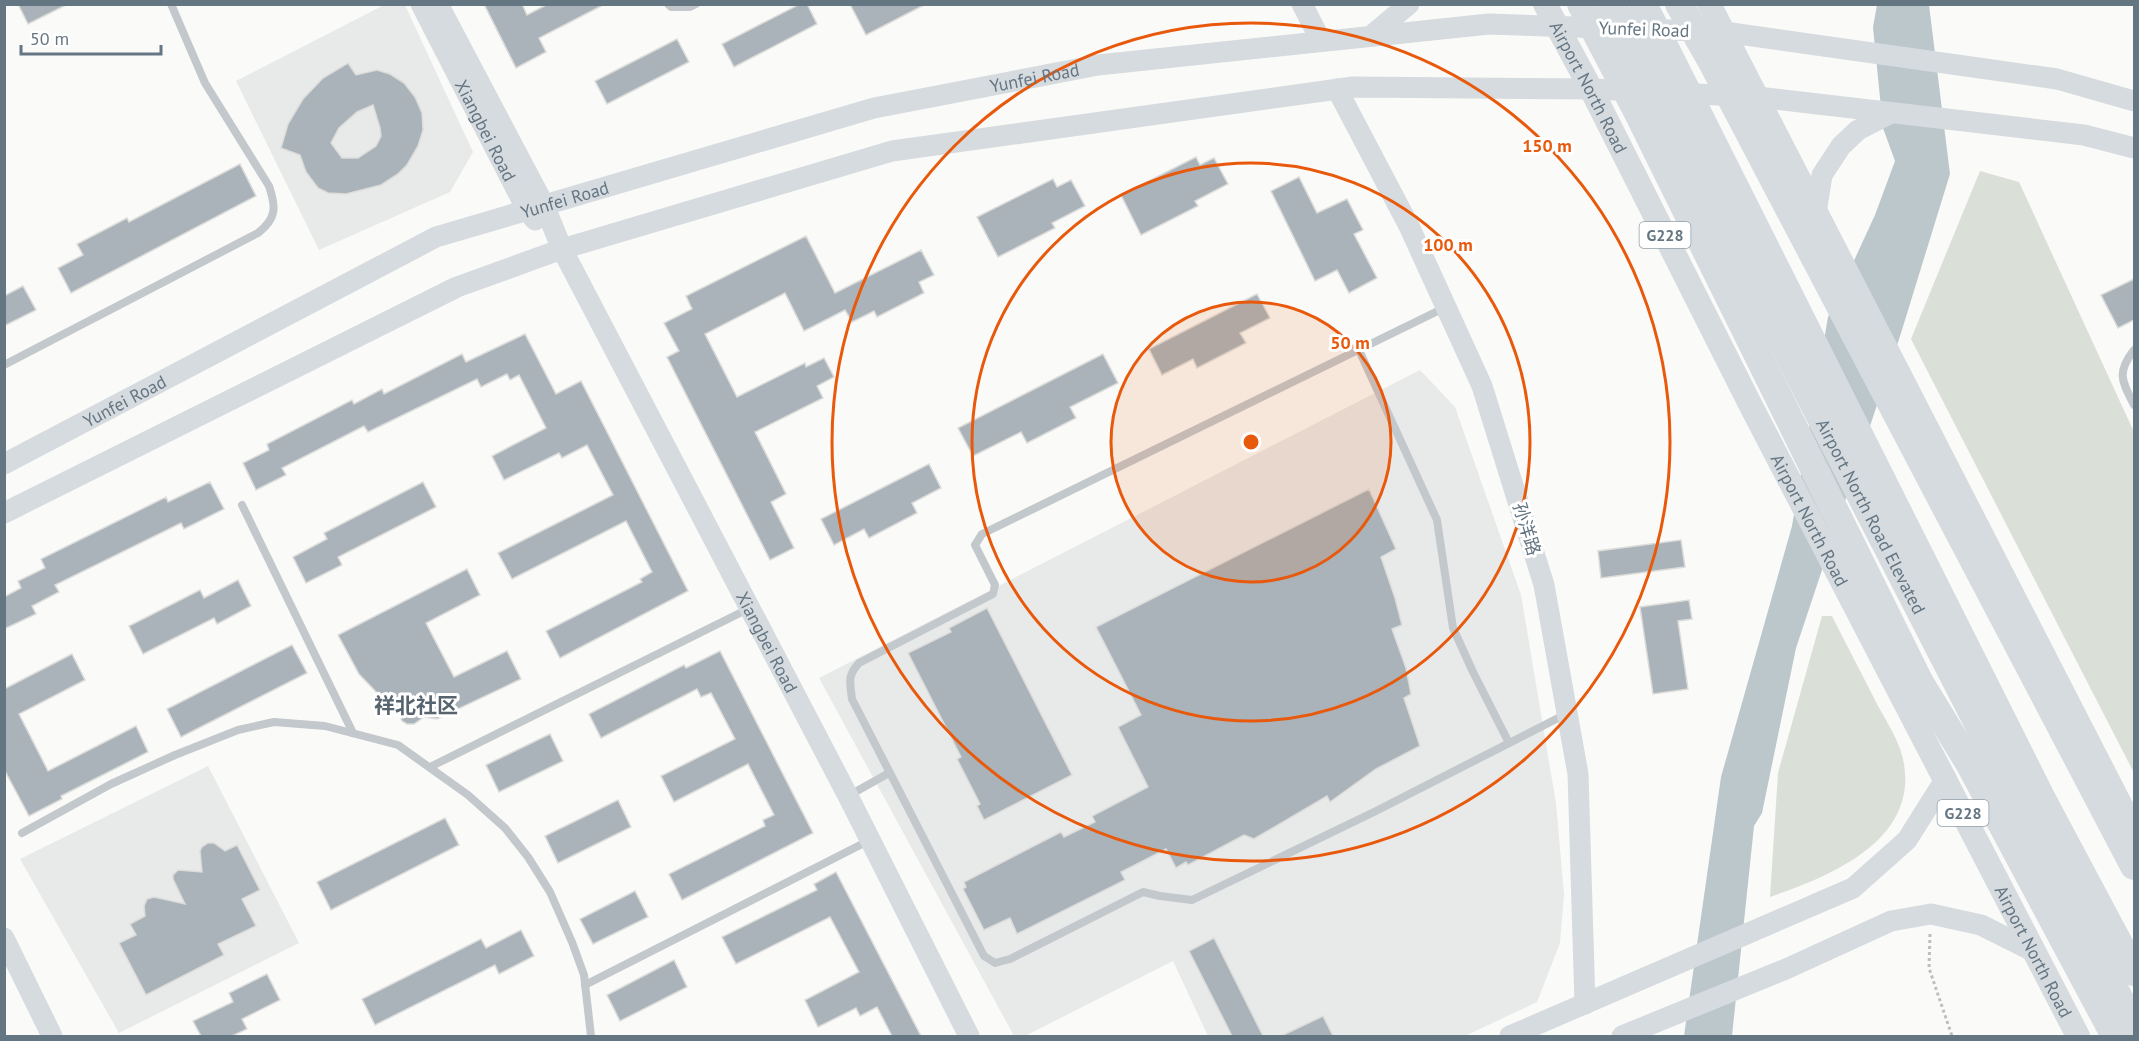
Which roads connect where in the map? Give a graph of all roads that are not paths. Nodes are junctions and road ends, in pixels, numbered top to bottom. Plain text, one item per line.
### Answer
1 (171, 4) edge
2 (421, 4) edge
3 (438, 4) edge
4 (668, 4) edge
5 (696, 4) edge
6 (1302, 4) edge
7 (1409, 4) edge
8 (1581, 4) edge
9 (1612, 4) edge
10 (1643, 4) edge
11 (1679, 4) edge
12 (1709, 4) edge
13 (1550, 15) edge
14 (1724, 32) junction
15 (1371, 36) junction
16 (1321, 41) junction
17 (1337, 89) junction
18 (1591, 89) junction
19 (1757, 97) junction
20 (2134, 101) edge
21 (1892, 113) junction
22 (2134, 148) edge
23 (535, 207) junction
24 (1816, 213) junction
25 (562, 249) junction
26 (1446, 307) junction
27 (1359, 350) junction
28 (2134, 350) edge
29 (4, 366) edge
30 (2134, 405) edge
31 (4, 464) edge
32 (242, 505) dead end
33 (4, 513) edge
34 (750, 609) junction
35 (1567, 714) junction
36 (353, 733) junction
37 (1509, 743) junction
38 (430, 767) junction
39 (889, 773) junction
40 (1946, 778) junction
41 (848, 796) junction
42 (2134, 831) edge
43 (21, 833) dead end
44 (870, 840) junction
45 (2134, 866) edge
46 (4, 938) edge
47 (2035, 952) junction
48 (2134, 972) edge
49 (585, 985) junction
50 (1585, 1004) junction
51 (2134, 1027) edge
52 (52, 1036) edge
53 (591, 1036) edge
54 (969, 1036) edge
55 (1510, 1036) edge
56 (1622, 1036) edge
57 (2078, 1036) edge
58 (2115, 1036) edge

1 - 29 lane
2 - 23 main road, Xiangbei Road
3 - 23 main road, Xiangbei Road
4 - 5 lane
6 - 16 main road
7 - 15 main road
8 - 58 highway
9 - 51 highway, Airport North Road Elevated
10 - 48 highway, Airport North Road Elevated
11 - 45 highway
12 - 14 main road
13 - 14 main road, Yunfei Road
13 - 15 main road, Yunfei Road
13 - 18 main road, Airport North Road / G228
14 - 19 main road
14 - 20 main road, Yunfei Road
15 - 16 main road, Yunfei Road
16 - 23 main road, Yunfei Road
17 - 18 main road
17 - 25 main road
17 - 26 main road, 孙洋路
18 - 19 main road
18 - 40 main road, Airport North Road / G228
19 - 21 main road
19 - 24 main road
21 - 22 main road
21 - 24 main road
23 - 25 main road, Xiangbei Road
23 - 31 main road, Yunfei Road
24 - 42 main road
25 - 33 main road
25 - 34 main road, Xiangbei Road
26 - 27 lane
26 - 35 main road, 孙洋路
27 - 37 lane
27 - 39 lane
28 - 30 lane
32 - 36 lane
34 - 38 lane
34 - 41 main road, Xiangbei Road
35 - 37 lane
35 - 50 main road, 孙洋路
36 - 38 lane
36 - 43 lane
37 - 39 lane
38 - 49 lane
39 - 41 lane
40 - 47 main road, Airport North Road / G228
40 - 50 main road
41 - 44 main road, Xiangbei Road
44 - 49 lane
44 - 54 main road, Xiangbei Road
46 - 52 main road
47 - 56 main road
47 - 57 main road, Airport North Road / G228
49 - 53 lane
50 - 55 main road

